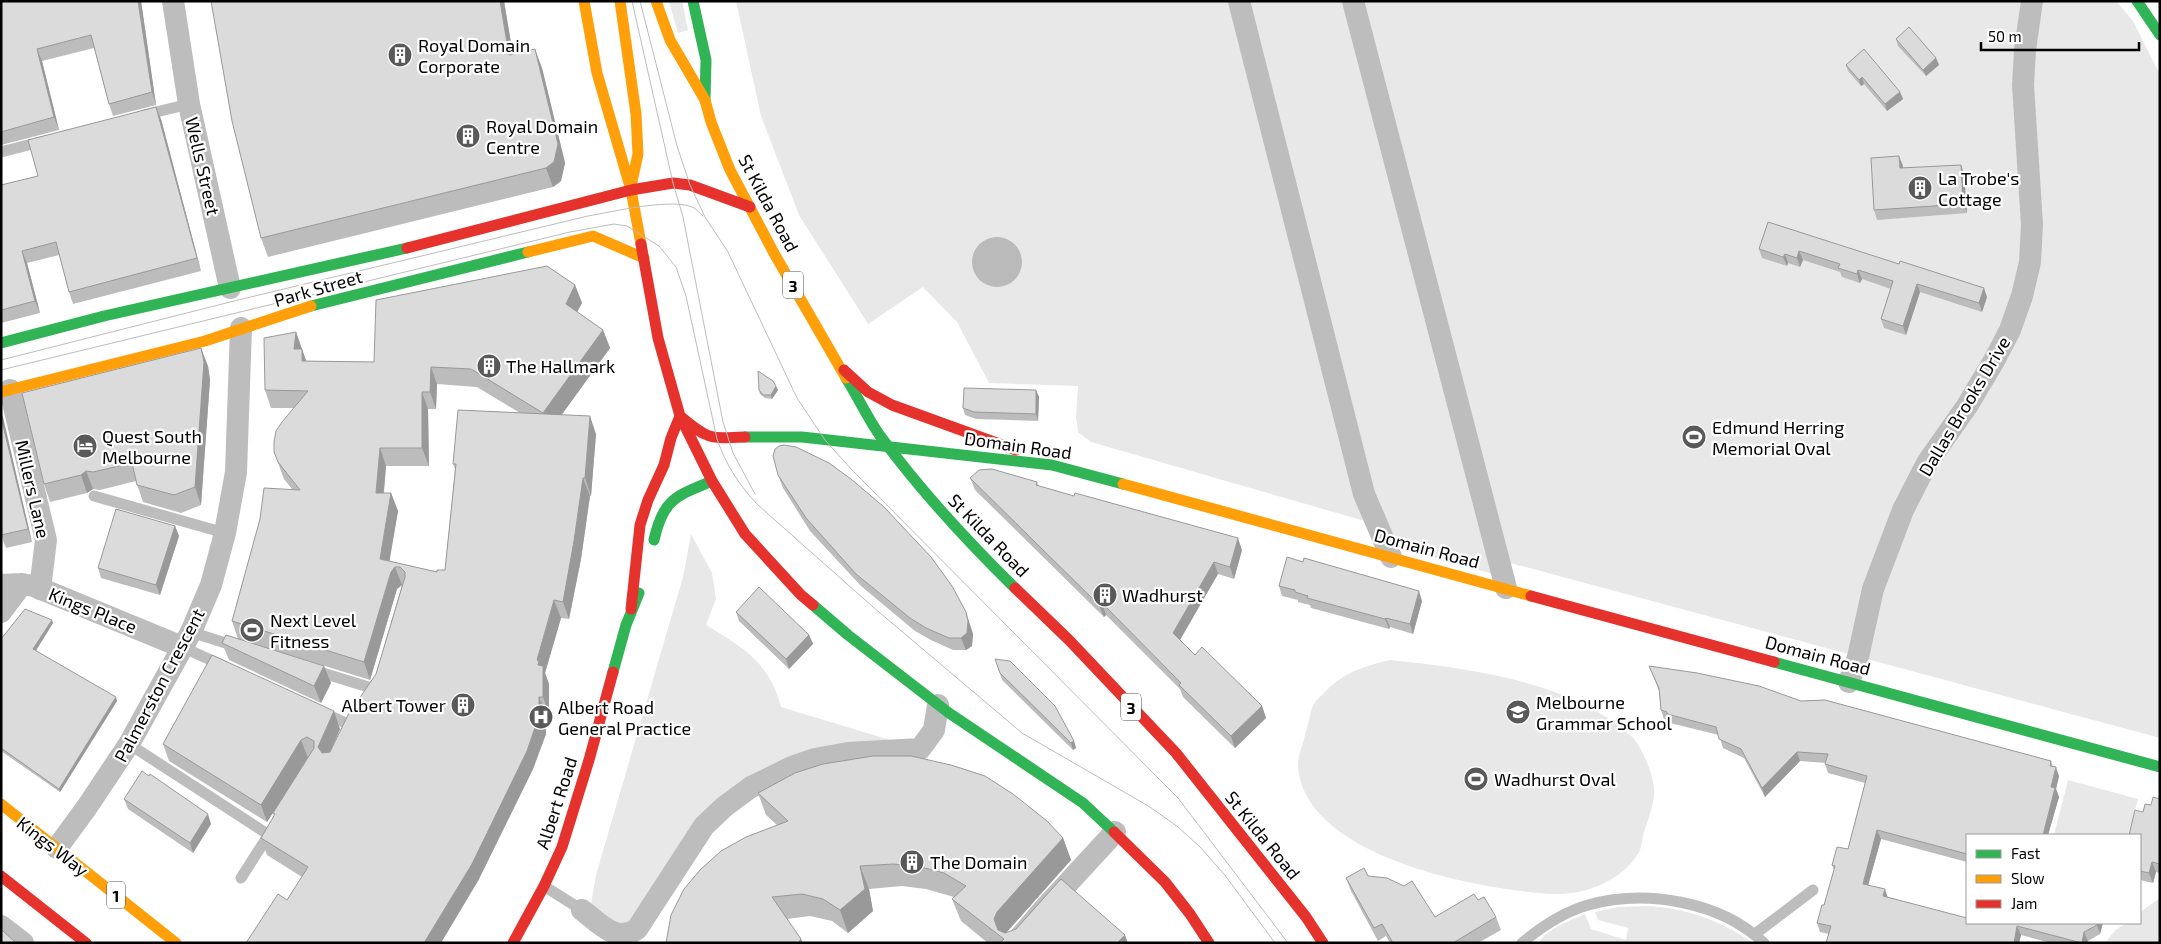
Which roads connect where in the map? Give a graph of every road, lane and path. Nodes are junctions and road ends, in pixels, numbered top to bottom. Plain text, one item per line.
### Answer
1 (173, 1) edge
2 (584, 1) edge
3 (620, 1) edge
4 (656, 1) edge
5 (693, 1) edge
6 (1239, 1) edge
7 (1353, 1) edge
8 (2032, 1) edge
9 (2138, 1) edge
10 (2160, 35) edge
11 (705, 100) junction
12 (189, 104) junction
13 (132, 118) edge
14 (58, 137) edge
15 (1, 152) edge
16 (631, 190) junction
17 (750, 207) junction
18 (644, 258) junction
19 (232, 295) junction
20 (240, 324) junction
21 (1, 343) edge
22 (836, 362) junction
23 (6, 391) edge
24 (680, 416) junction
25 (890, 447) junction
26 (1052, 465) junction
27 (712, 481) junction
28 (94, 496) edge
29 (225, 533) junction
30 (652, 551) dead end
31 (1391, 556) junction
32 (646, 575) dead end
33 (21, 586) edge
34 (1506, 588) junction
35 (631, 609) junction
36 (1, 612) edge
37 (187, 640) junction
38 (246, 649) edge
39 (302, 666) edge
40 (235, 671) edge
41 (1849, 682) junction
42 (374, 688) edge
43 (938, 704) junction
44 (315, 708) edge
45 (350, 725) edge
46 (129, 744) junction
47 (2160, 767) edge
48 (1, 804) edge
49 (279, 819) edge
50 (1115, 832) junction
51 (269, 835) junction
52 (56, 848) junction
53 (1, 876) edge
54 (241, 878) dead end
55 (544, 886) junction
56 (1813, 890) dead end
57 (582, 910) joint
58 (1, 926) edge
59 (1755, 934) junction
60 (23, 943) edge
61 (86, 943) edge
62 (176, 943) edge
63 (513, 943) edge
64 (1015, 943) edge
65 (1209, 943) edge
66 (1323, 943) edge
67 (1522, 943) edge
68 (1764, 943) edge

1 - 12 street, Wells Street
2 - 16 main road
3 - 16 main road
4 - 11 main road, St Kilda Road / 3
5 - 11 main road, St Kilda Road
6 - 31 street
7 - 34 street
8 - 41 street, Dallas Brooks Drive
9 - 10 main road
11 - 17 main road, St Kilda Road / 3
12 - 13 lane
12 - 19 street, Wells Street
14 - 15 lane
16 - 17 main road, Park Street
16 - 18 main road
16 - 19 main road, Park Street
17 - 22 main road, St Kilda Road / 3
18 - 20 main road, Park Street
18 - 24 main road
19 - 21 main road, Park Street
20 - 23 main road, Park Street
20 - 29 street, Palmerston Crescent
22 - 25 main road, St Kilda Road / 3
22 - 26 main road
23 - 33 street, Millers Lane
24 - 25 main road, Domain Road
24 - 27 main road
24 - 35 main road, Albert Road
25 - 26 main road, Domain Road
25 - 66 main road, St Kilda Road / 3
26 - 31 main road, Domain Road
27 - 30 main road
27 - 43 main road
28 - 29 lane
29 - 37 street, Palmerston Crescent
31 - 34 main road, Domain Road
32 - 35 main road, Albert Road
33 - 36 street
33 - 37 street, Kings Place
34 - 41 main road, Domain Road
35 - 55 main road, Albert Road
37 - 38 lane
37 - 40 lane
37 - 46 street, Palmerston Crescent
39 - 42 lane
41 - 47 main road, Domain Road
43 - 50 main road
43 - 57 street
44 - 45 lane
46 - 51 lane
46 - 52 street, Palmerston Crescent
48 - 52 main road, Kings Way / 1
49 - 51 lane
50 - 64 street
50 - 65 main road
51 - 54 lane
52 - 62 main road, Kings Way / 1
53 - 61 main road
55 - 57 lane
55 - 63 main road, Albert Road
56 - 59 lane
58 - 60 street
59 - 67 lane
59 - 68 lane

